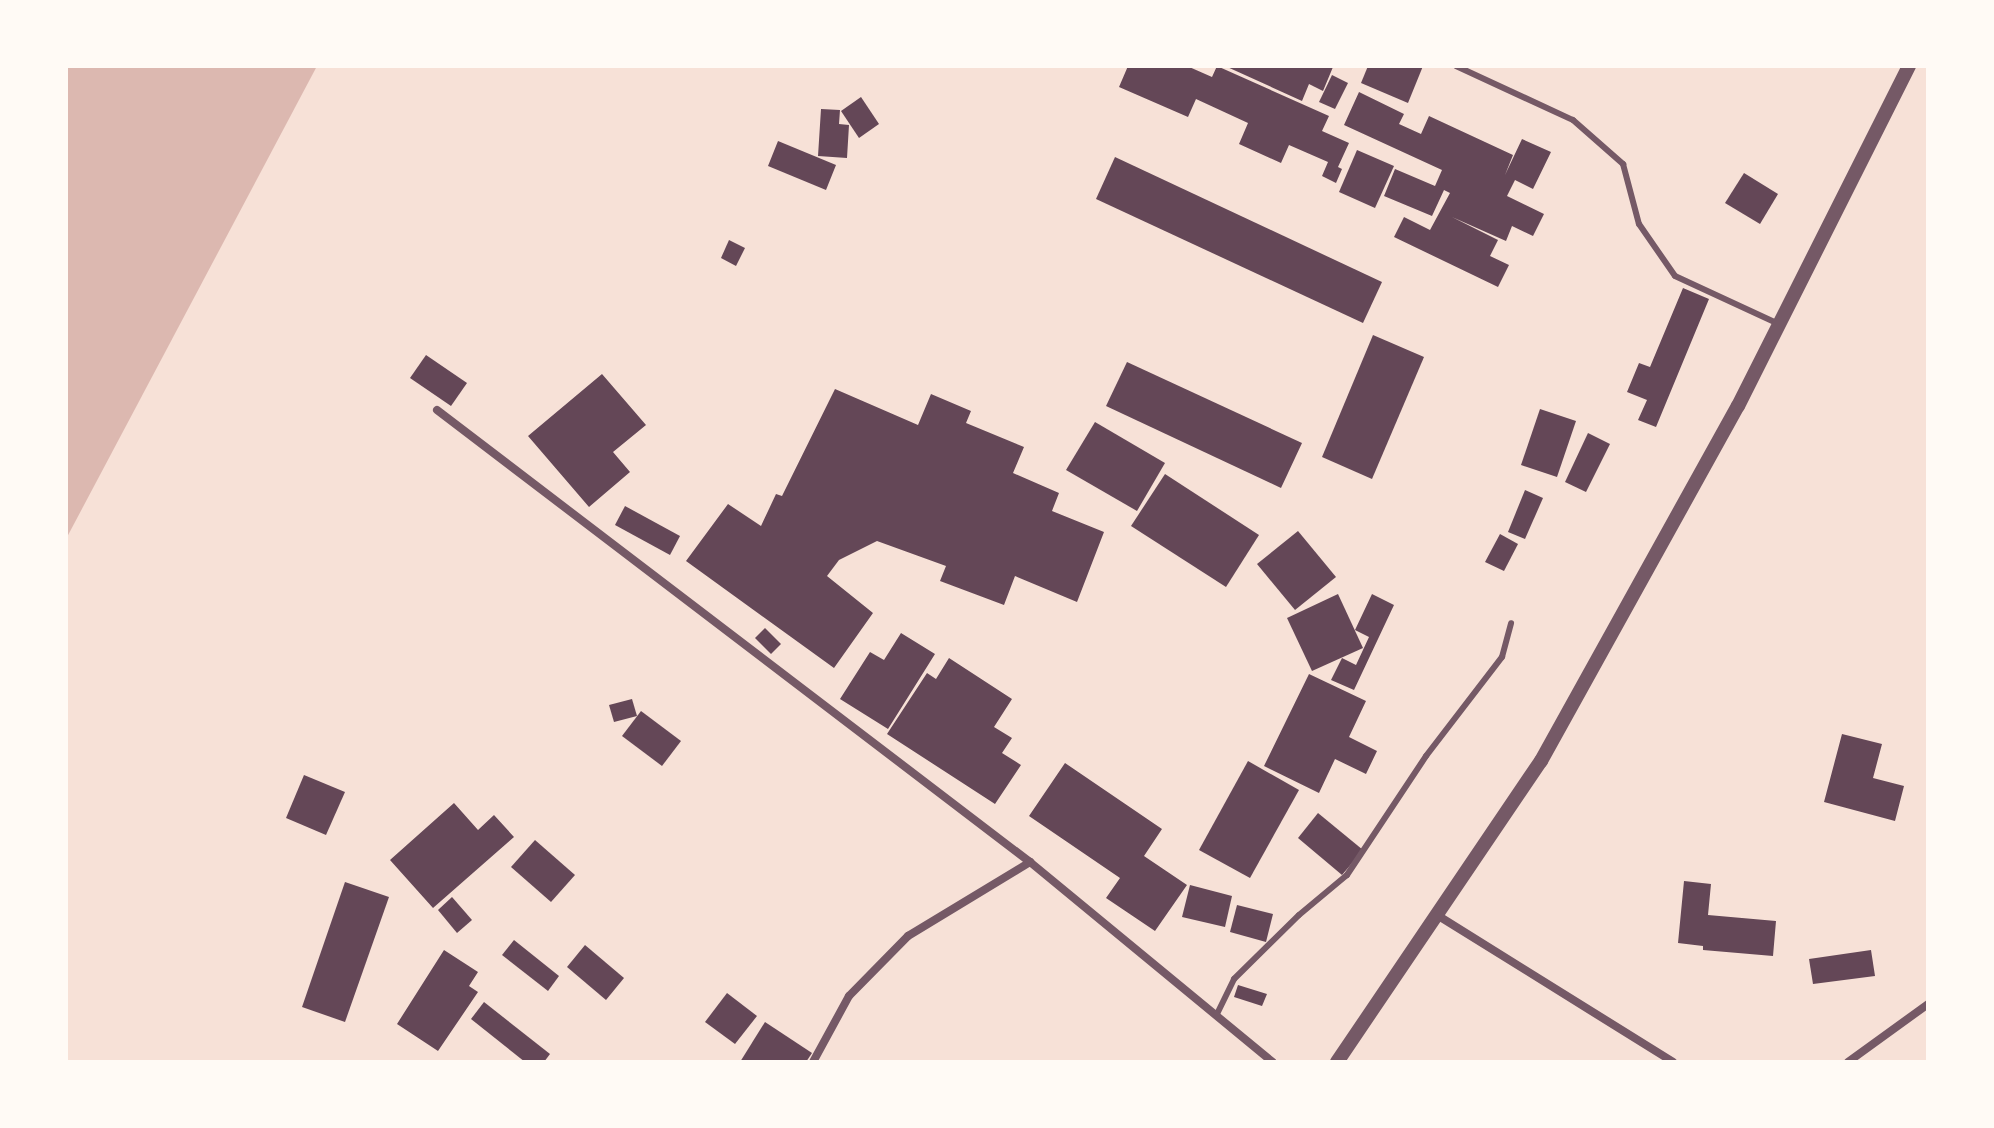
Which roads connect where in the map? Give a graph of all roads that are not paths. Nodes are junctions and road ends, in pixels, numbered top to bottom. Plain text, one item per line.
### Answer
1 (1456, 66) edge
2 (1909, 66) edge
3 (1779, 324) junction
4 (437, 410) dead end
5 (1511, 623) dead end
6 (1030, 862) junction
7 (1437, 915) junction
8 (1928, 1004) edge
9 (1217, 1014) junction
10 (813, 1062) edge
11 (1273, 1062) edge
12 (1337, 1062) edge
13 (1673, 1062) edge
14 (1848, 1062) edge

1 - 3 lane
2 - 3 street
3 - 7 street
4 - 6 street
5 - 9 lane
6 - 9 street
6 - 10 street
7 - 12 street
7 - 13 street
8 - 14 street
9 - 11 street

